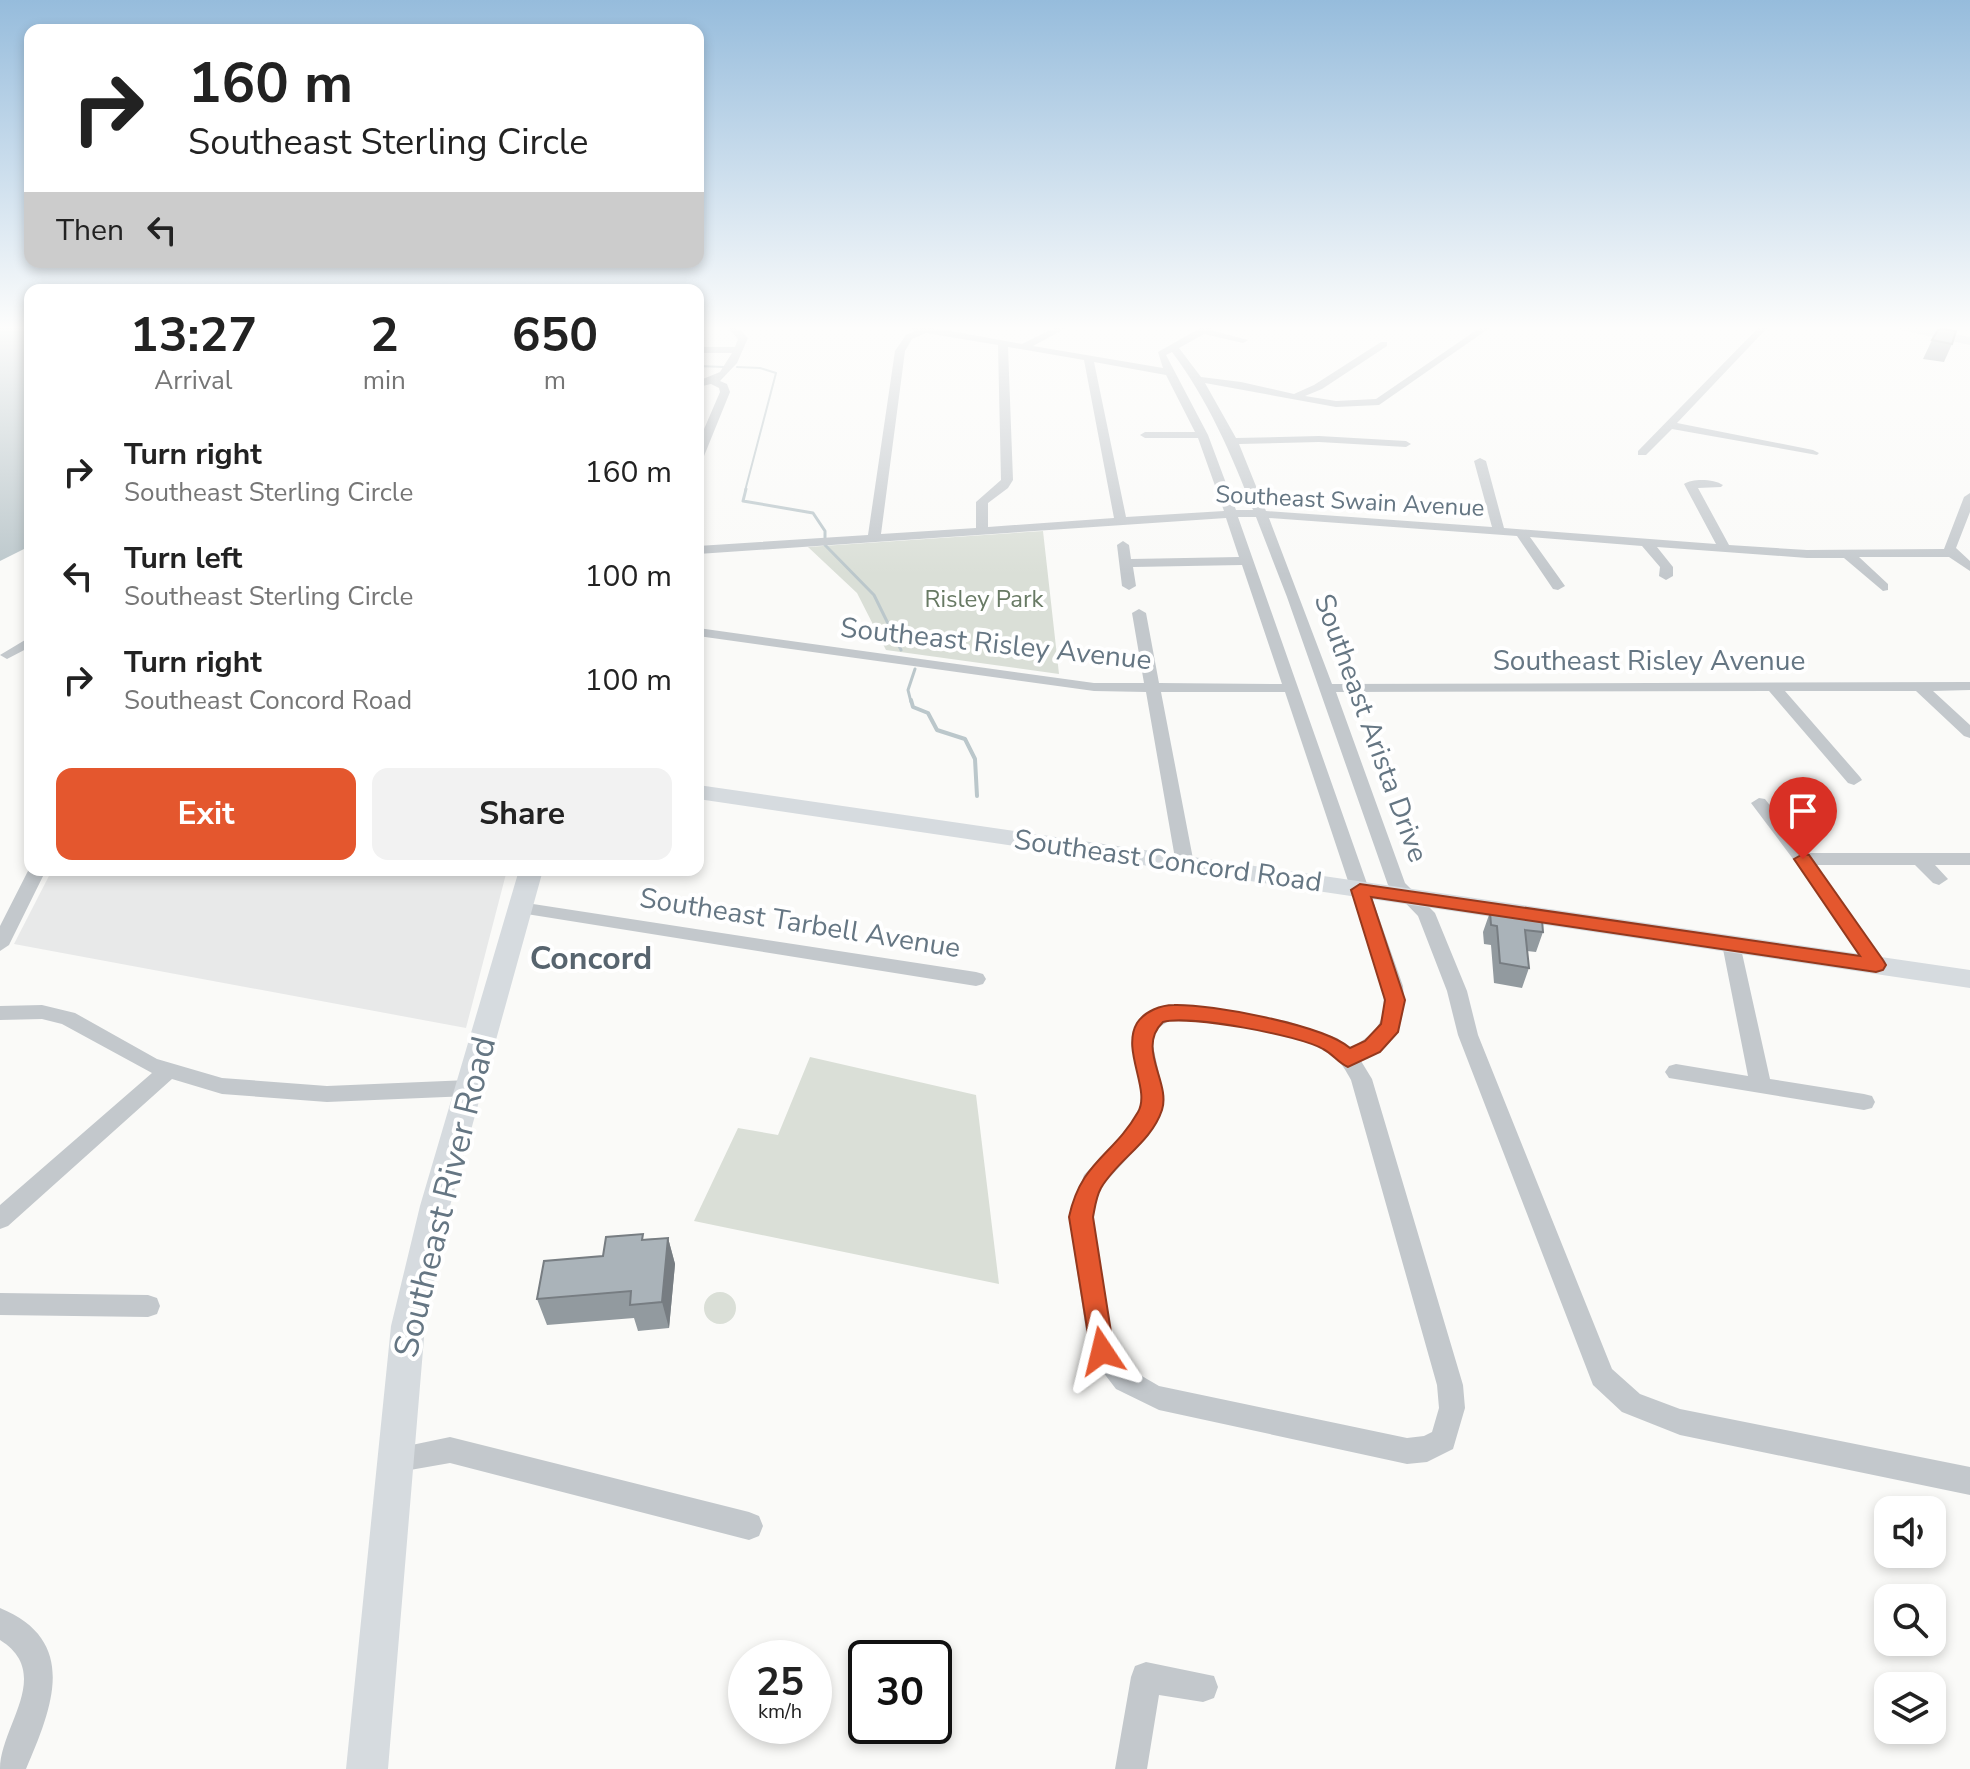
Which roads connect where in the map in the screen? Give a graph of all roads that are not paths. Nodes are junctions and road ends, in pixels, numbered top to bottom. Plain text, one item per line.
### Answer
1 (718, 410) edge
2 (892, 410) edge
3 (1005, 410) edge
4 (1099, 410) edge
5 (1189, 410) edge
6 (1214, 410) edge
7 (1685, 410) edge
8 (1670, 425) junction
9 (1145, 435) dead end
10 (1203, 435) junction
11 (1232, 441) junction
12 (704, 442) edge
13 (1406, 444) dead end
14 (1642, 453) dead end
15 (1813, 453) dead end
16 (1480, 461) dead end
17 (1717, 485) dead end
18 (1970, 497) edge
19 (1232, 514) junction
20 (1261, 514) junction
21 (1121, 522) junction
22 (982, 531) junction
23 (1499, 531) junction
24 (1520, 532) junction
25 (874, 539) junction
26 (1646, 542) junction
27 (1123, 545) dead end
28 (1724, 547) junction
29 (704, 550) edge
30 (1952, 553) junction
31 (1848, 554) junction
32 (1248, 561) junction
33 (1126, 563) junction
34 (1970, 567) edge
35 (1666, 576) dead end
36 (1129, 586) dead end
37 (1558, 586) dead end
38 (1883, 587) dead end
39 (1139, 613) dead end
40 (704, 633) edge
41 (24, 645) edge
42 (7, 655) dead end
43 (1970, 686) edge
44 (1773, 687) junction
45 (1921, 687) junction
46 (1290, 688) junction
47 (1328, 688) junction
48 (1154, 689) junction
49 (1970, 733) edge
50 (1854, 780) dead end
51 (704, 793) edge
52 (1759, 803) dead end
53 (1803, 859) junction
54 (1920, 859) junction
55 (1970, 859) edge
56 (1185, 864) junction
57 (34, 876) edge
58 (529, 876) edge
59 (1939, 879) dead end
60 (1360, 890) junction
61 (1409, 897) junction
62 (520, 908) junction
63 (1731, 944) junction
64 (0, 945) edge
65 (1876, 965) junction
66 (976, 979) dead end
67 (1970, 979) edge
68 (0, 1013) edge
69 (1348, 1059) junction
70 (167, 1072) junction
71 (1676, 1072) dead end
72 (1761, 1085) junction
73 (469, 1088) junction
74 (1864, 1102) dead end
75 (0, 1219) edge
76 (0, 1304) edge
77 (148, 1306) dead end
78 (393, 1460) junction
79 (1970, 1481) edge
80 (749, 1526) dead end
81 (0, 1623) edge
82 (1203, 1687) dead end
83 (10, 1769) edge
84 (367, 1769) edge
85 (1131, 1769) edge

1 - 12 street
2 - 25 street
3 - 22 street
4 - 21 street
5 - 10 street
6 - 11 street, Southeast Arista Drive
7 - 8 street
8 - 14 street
8 - 15 street
9 - 10 street
10 - 19 street
11 - 13 street
11 - 20 street, Southeast Arista Drive
16 - 23 street
17 - 28 street
18 - 30 street
19 - 20 street, Southeast Swain Avenue
19 - 21 street, Southeast Swain Avenue
19 - 32 street
20 - 23 street, Southeast Swain Avenue
20 - 47 street, Southeast Arista Drive
21 - 22 street, Southeast Swain Avenue
22 - 25 street, Southeast Swain Avenue
23 - 24 street, Southeast Swain Avenue
24 - 26 street, Southeast Swain Avenue
24 - 37 street
25 - 29 street, Southeast Swain Avenue
26 - 28 street, Southeast Swain Avenue
26 - 35 street
27 - 33 street
28 - 31 street, Southeast Swain Avenue
30 - 31 street, Southeast Swain Avenue
30 - 34 street
31 - 38 street
32 - 33 street
32 - 46 street
33 - 36 street
39 - 48 street
40 - 48 street, Southeast Risley Avenue
41 - 42 street
43 - 45 street, Southeast Risley Avenue
44 - 45 street, Southeast Risley Avenue
44 - 47 street, Southeast Risley Avenue
44 - 50 street
45 - 49 street
46 - 48 street, Southeast Risley Avenue
46 - 60 street
47 - 61 street, Southeast Arista Drive
48 - 56 street
51 - 56 street, Southeast Concord Road
52 - 53 street
53 - 54 street
53 - 65 street
54 - 55 street
54 - 59 street
56 - 60 street, Southeast Concord Road
57 - 64 street
58 - 62 street, Southeast River Road
60 - 61 street, Southeast Concord Road
60 - 69 street
61 - 63 street, Southeast Concord Road
61 - 79 street, Southeast Arista Drive
62 - 66 street, Southeast Tarbell Avenue
62 - 73 street, Southeast River Road
63 - 65 street, Southeast Concord Road
63 - 72 street
65 - 67 street, Southeast Concord Road
68 - 70 street
69 - 69 street
70 - 73 street
70 - 75 street
71 - 72 street
72 - 74 street
73 - 78 street, Southeast River Road
76 - 77 street
78 - 80 street
78 - 84 street, Southeast River Road
81 - 83 street
82 - 85 street

